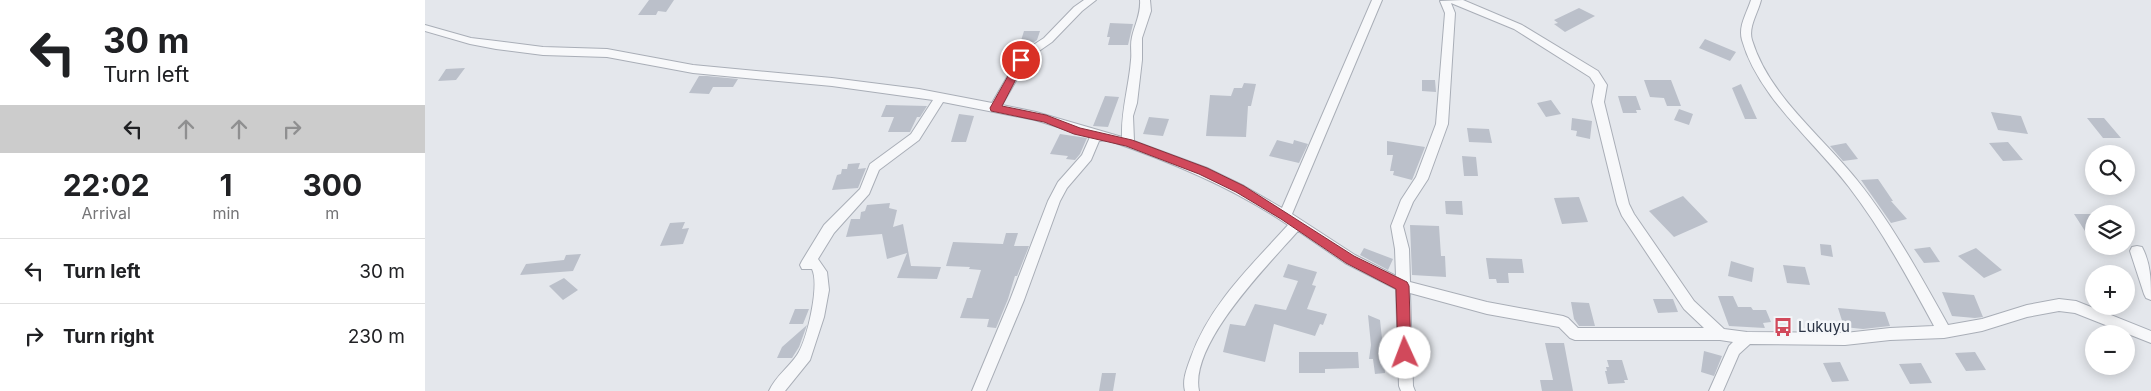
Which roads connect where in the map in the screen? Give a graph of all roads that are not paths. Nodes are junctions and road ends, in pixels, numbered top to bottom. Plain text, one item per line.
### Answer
1 (1091, 0) edge
2 (1145, 0) edge
3 (1377, 0) edge
4 (1448, 0) edge
5 (1454, 0) edge
6 (1756, 0) edge
7 (425, 28) edge
8 (941, 98) junction
9 (995, 108) junction
10 (1100, 136) junction
11 (1128, 142) junction
12 (1291, 220) junction
13 (2137, 252) dead end
14 (1403, 286) junction
15 (2151, 294) edge
16 (1943, 332) junction
17 (1720, 334) junction
18 (2151, 337) edge
19 (1747, 338) junction
20 (776, 391) edge
21 (979, 391) edge
22 (1192, 391) edge
23 (1408, 391) edge
24 (1716, 391) edge

1 - 9 street
2 - 11 street
3 - 12 street
4 - 14 street
5 - 17 street
6 - 16 street
7 - 8 street
8 - 9 street
8 - 20 street
9 - 10 street
10 - 11 street
10 - 21 street
11 - 12 street
12 - 14 street
12 - 22 street
13 - 15 street
14 - 17 street
14 - 23 street
16 - 18 street
16 - 19 street
17 - 19 street
19 - 24 street

